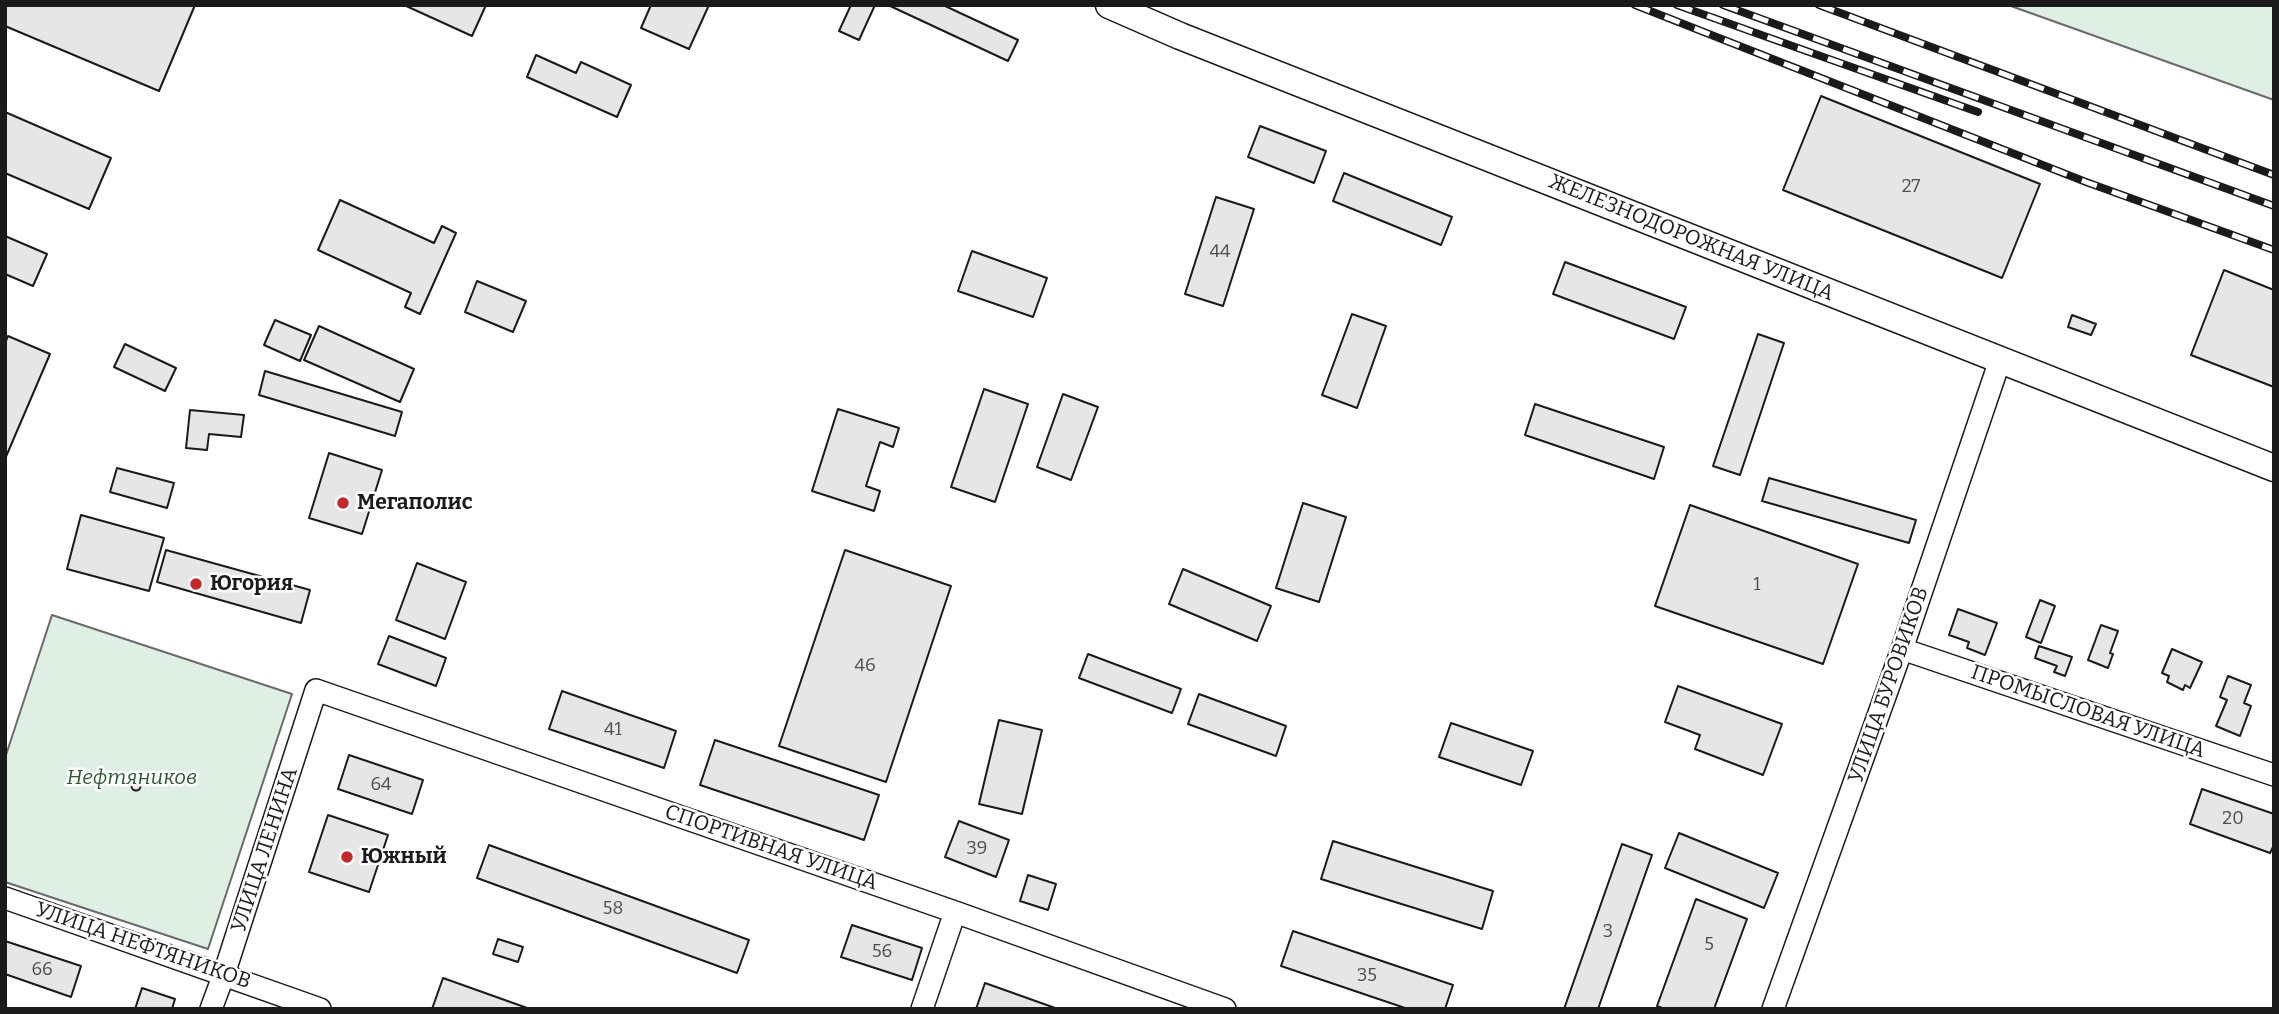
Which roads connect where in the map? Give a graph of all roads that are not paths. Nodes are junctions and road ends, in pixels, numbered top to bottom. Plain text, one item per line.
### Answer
1 (1109, 5) edge
2 (2000, 360) junction
3 (2274, 468) edge
4 (1902, 649) junction
5 (316, 690) joint
6 (2274, 775) edge
7 (5, 898) edge
8 (956, 912) junction
9 (224, 974) junction
10 (211, 1009) edge
11 (320, 1009) edge
12 (922, 1009) edge
13 (1224, 1009) edge
14 (1773, 1009) edge

1 - 2 main road, ЖЕЛЕЗНОДОРОЖНАЯ УЛИЦА
2 - 3 main road, ЖЕЛЕЗНОДОРОЖНАЯ УЛИЦА
2 - 4 street, УЛИЦА БУРОВИКОВ
4 - 6 street, ПРОМЫСЛОВАЯ УЛИЦА
4 - 14 street, УЛИЦА БУРОВИКОВ
5 - 8 street, СПОРТИВНАЯ УЛИЦА
5 - 9 street, УЛИЦА ЛЕНИНА
7 - 9 street, УЛИЦА НЕФТЯНИКОВ
8 - 12 street
8 - 13 street, СПОРТИВНАЯ УЛИЦА
9 - 10 street, УЛИЦА ЛЕНИНА
9 - 11 street, УЛИЦА НЕФТЯНИКОВ

